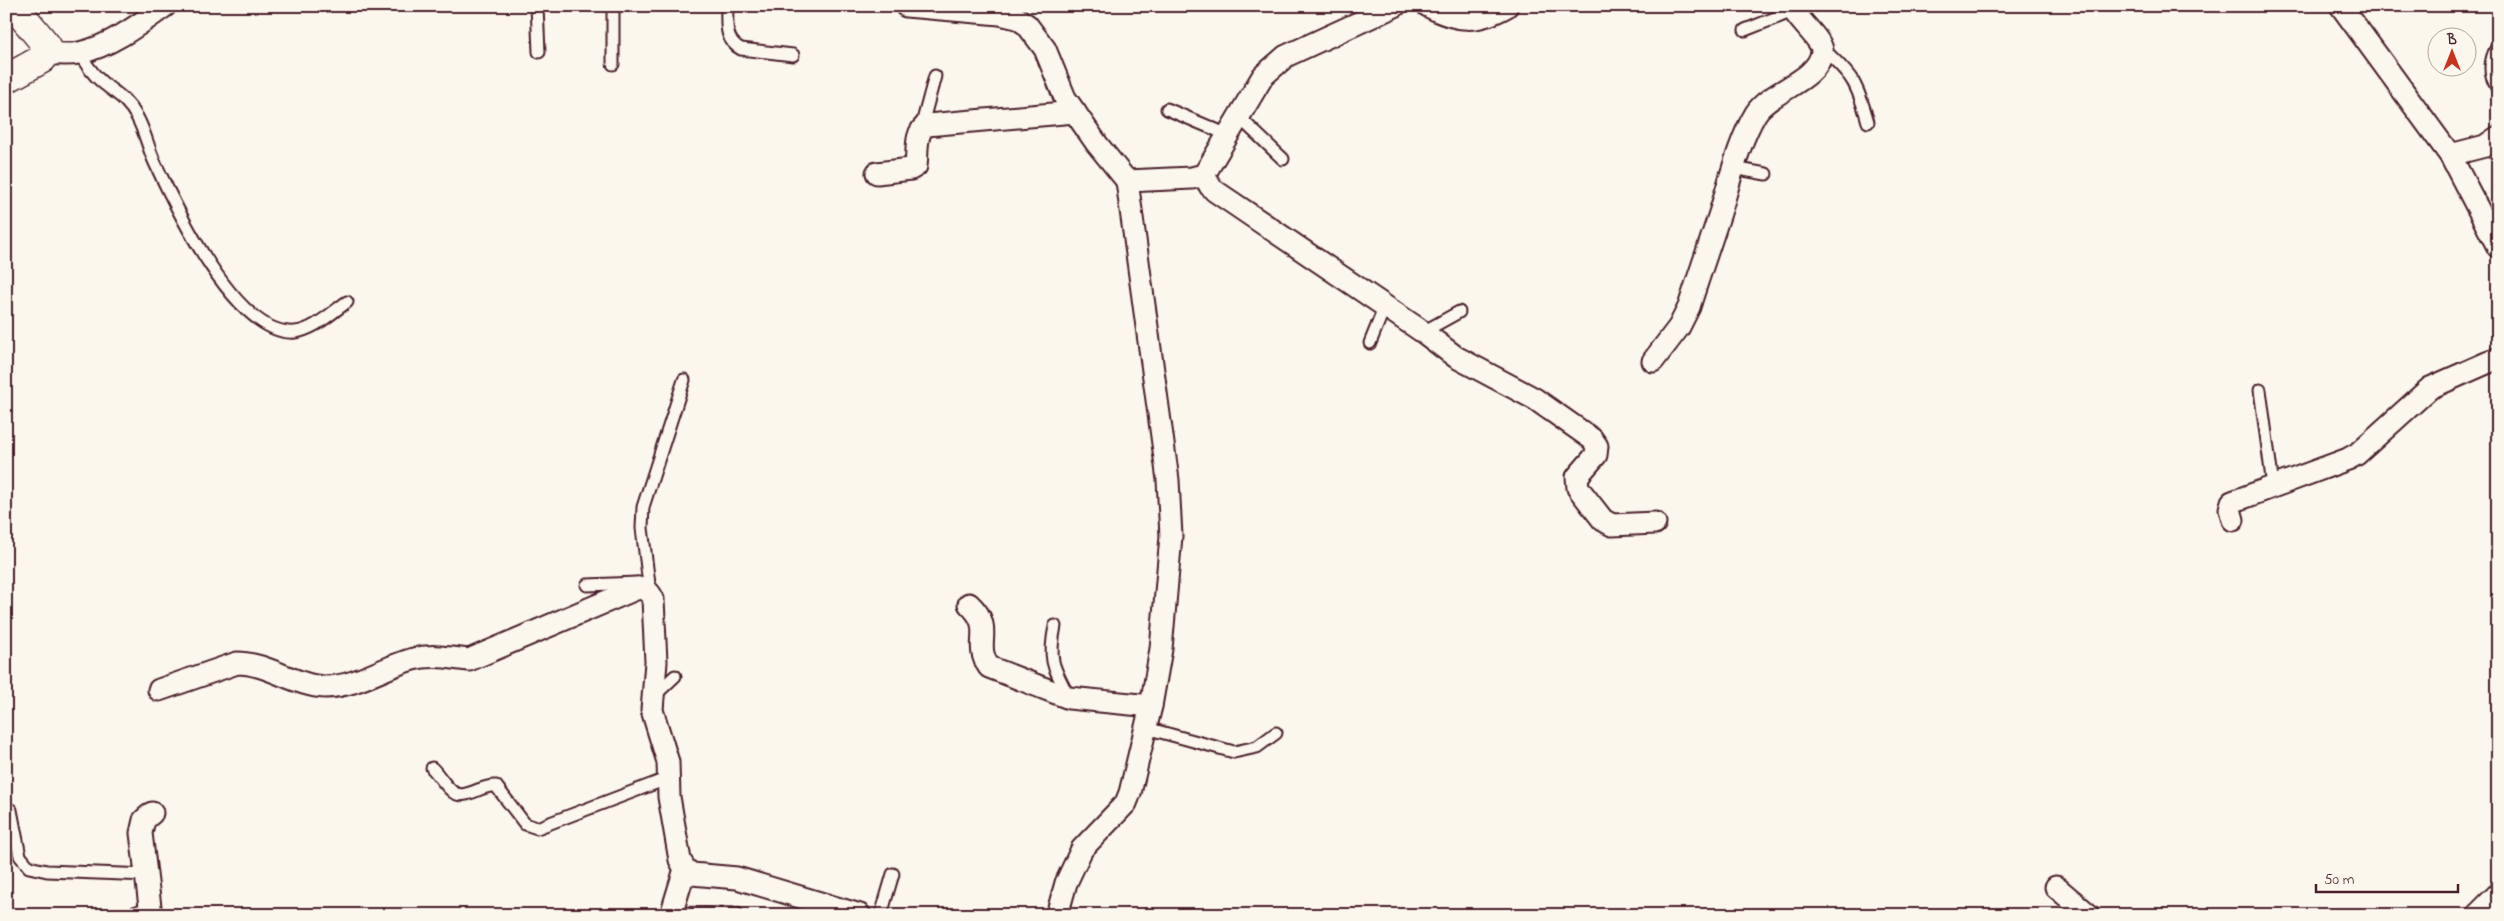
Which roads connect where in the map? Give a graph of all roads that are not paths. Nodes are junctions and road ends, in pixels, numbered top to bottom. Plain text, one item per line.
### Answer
1 (14, 6) edge
2 (165, 6) edge
3 (537, 6) edge
4 (613, 6) edge
5 (727, 6) edge
6 (906, 6) edge
7 (1395, 6) edge
8 (2341, 6) edge
9 (1504, 7) edge
10 (1435, 9) edge
11 (1792, 9) edge
12 (997, 10) edge
13 (1745, 30) dead end
14 (2498, 46) edge
15 (1823, 49) junction
16 (539, 52) dead end
17 (47, 53) junction
18 (80, 53) junction
19 (793, 55) dead end
20 (613, 64) dead end
21 (935, 76) dead end
22 (7, 77) edge
23 (2498, 88) edge
24 (1167, 109) dead end
25 (1075, 112) junction
26 (1239, 117) junction
27 (1868, 122) dead end
28 (921, 128) junction
29 (1228, 135) junction
30 (2498, 137) edge
31 (2450, 155) junction
32 (1282, 159) dead end
33 (1733, 168) junction
34 (877, 173) dead end
35 (1766, 174) dead end
36 (1204, 175) junction
37 (1127, 181) junction
38 (2491, 216) edge
39 (2498, 247) edge
40 (347, 302) dead end
41 (1385, 306) junction
42 (1459, 312) dead end
43 (1424, 332) junction
44 (1370, 343) dead end
45 (2498, 358) edge
46 (1653, 361) dead end
47 (684, 380) dead end
48 (2260, 390) dead end
49 (2273, 486) junction
50 (2233, 520) dead end
51 (1656, 523) dead end
52 (587, 584) dead end
53 (649, 587) junction
54 (969, 604) dead end
55 (1055, 626) dead end
56 (675, 676) dead end
57 (159, 690) dead end
58 (652, 698) junction
59 (1069, 698) junction
60 (1151, 706) junction
61 (1146, 728) junction
62 (1276, 733) dead end
63 (432, 768) dead end
64 (669, 778) junction
65 (11, 810) dead end
66 (152, 813) dead end
67 (685, 869) junction
68 (893, 874) dead end
69 (146, 875) junction
70 (2056, 887) dead end
71 (2498, 894) edge
72 (151, 911) edge
73 (671, 914) edge
74 (737, 914) edge
75 (129, 915) edge
76 (860, 915) edge
77 (881, 915) edge
78 (1057, 915) edge
79 (2089, 915) edge
80 (2477, 915) edge

1 - 17 street
2 - 18 street
3 - 16 lane
4 - 20 lane
5 - 19 lane
6 - 12 street
7 - 26 street
8 - 31 street
9 - 10 street
11 - 13 lane
11 - 15 street
12 - 25 street
14 - 23 lane
15 - 27 lane
15 - 33 street
17 - 18 street
17 - 22 street
18 - 40 lane
21 - 28 lane
24 - 29 lane
25 - 28 street
25 - 37 street
26 - 29 street
26 - 32 lane
28 - 34 street
29 - 36 street
30 - 31 street
31 - 38 street
33 - 35 lane
33 - 46 street
36 - 37 street
36 - 41 street
37 - 60 street
38 - 39 street
41 - 43 street
41 - 44 lane
42 - 43 lane
43 - 51 street
45 - 49 street
47 - 53 lane
48 - 49 lane
49 - 50 street
52 - 53 lane
53 - 57 street
53 - 58 street
54 - 59 street
55 - 59 lane
56 - 58 lane
58 - 64 street
59 - 60 street
60 - 61 street
61 - 62 lane
61 - 78 street
63 - 64 lane
64 - 67 street
65 - 69 lane
66 - 69 street
67 - 73 street
67 - 76 street
68 - 77 lane
69 - 72 street
70 - 79 street
71 - 80 street
72 - 75 lane
73 - 74 lane

